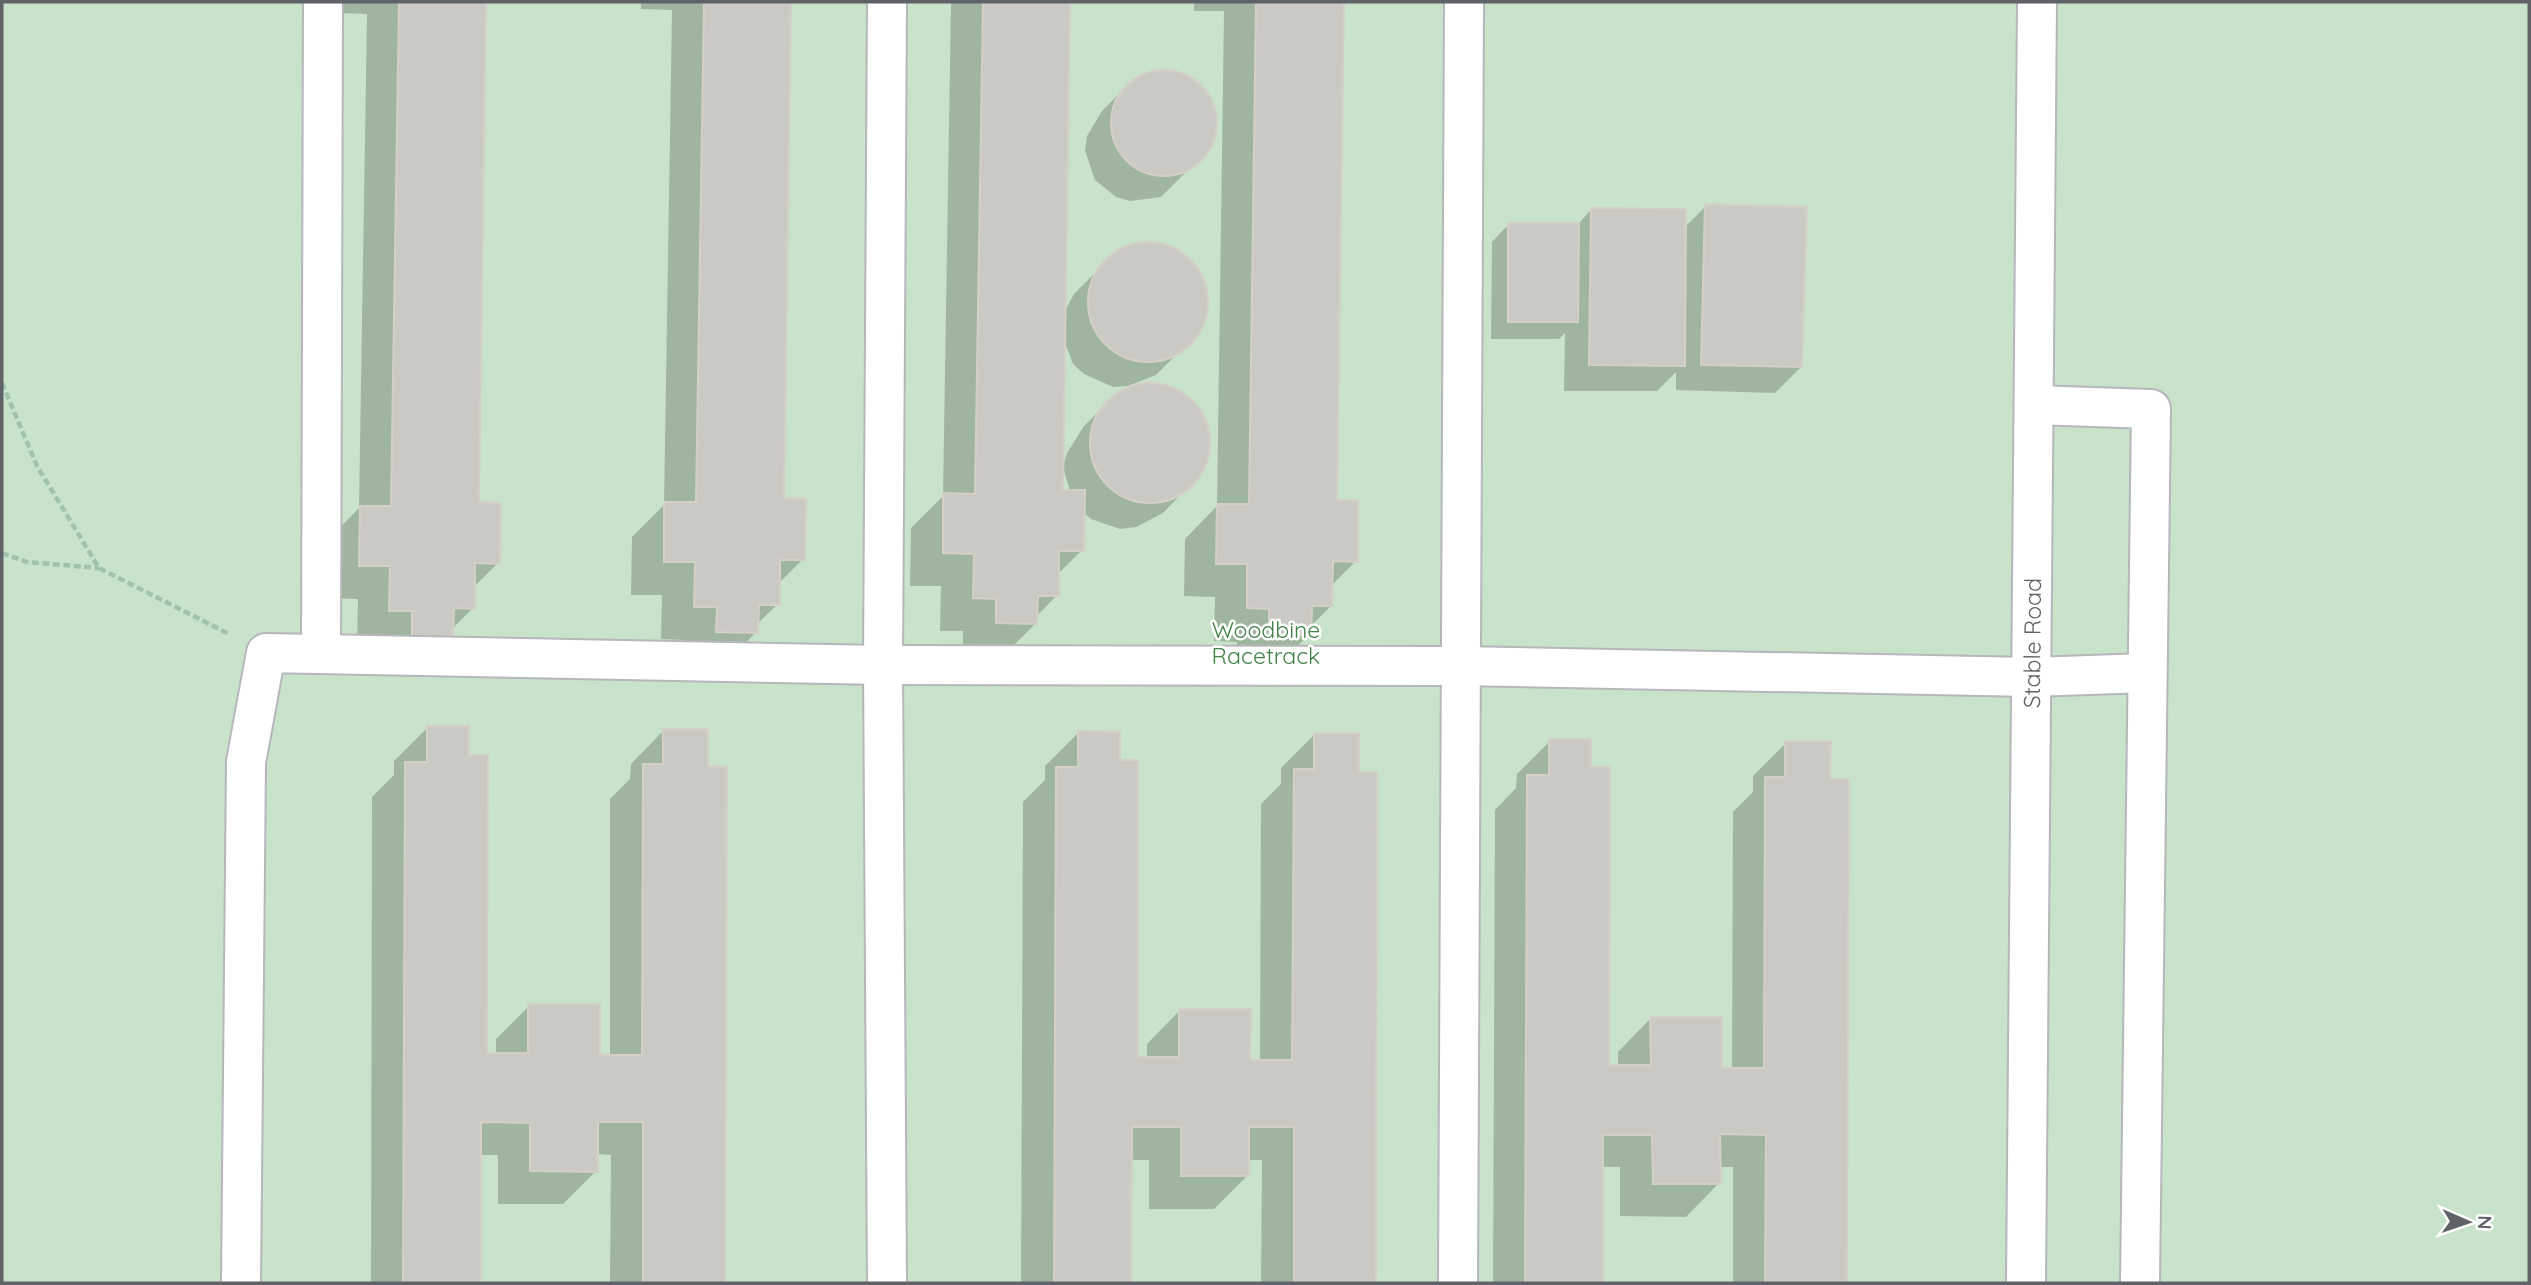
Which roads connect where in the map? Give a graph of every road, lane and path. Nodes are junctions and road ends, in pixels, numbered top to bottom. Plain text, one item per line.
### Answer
1 (323, 2) edge
2 (887, 2) edge
3 (1464, 2) edge
4 (2037, 2) edge
5 (2, 383) edge
6 (2034, 405) junction
7 (2, 553) edge
8 (99, 568) junction
9 (266, 653) junction
10 (321, 654) junction
11 (883, 665) junction
12 (1461, 666) junction
13 (2147, 673) junction
14 (2031, 677) junction
15 (241, 1283) edge
16 (887, 1283) edge
17 (1458, 1283) edge
18 (2026, 1283) edge
19 (2140, 1283) edge

1 - 10 street
2 - 11 street
3 - 12 street
4 - 6 street, Stable Road
5 - 8 path
6 - 13 street
6 - 14 street, Stable Road
7 - 8 path
8 - 9 path
9 - 10 street
9 - 15 street
10 - 11 street
11 - 12 street
11 - 16 street
12 - 14 street
12 - 17 street
13 - 14 street
13 - 19 street
14 - 18 street, Stable Road

